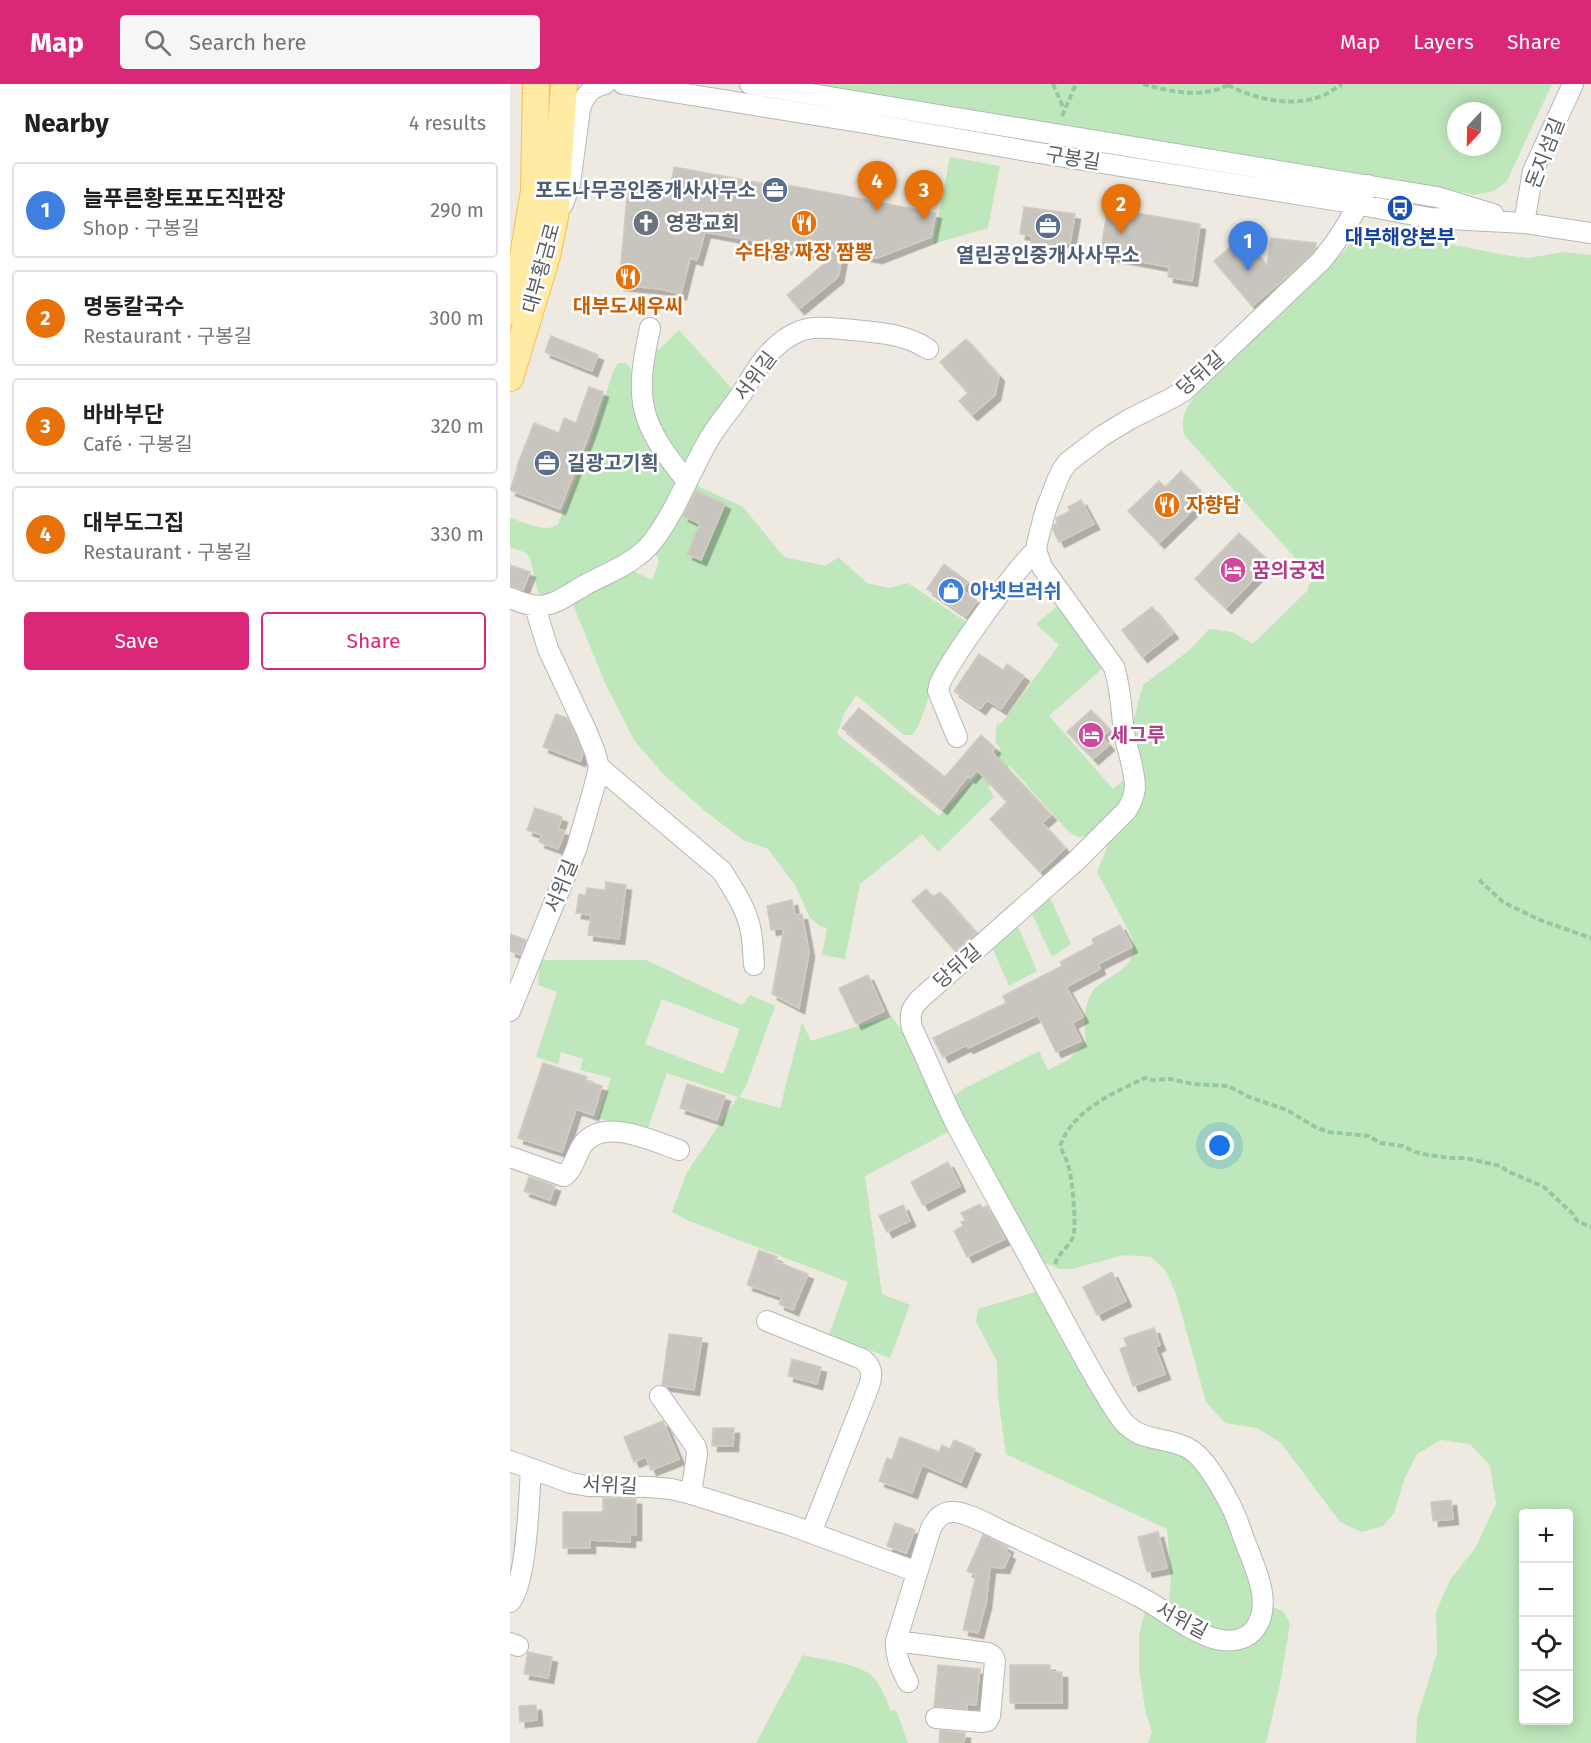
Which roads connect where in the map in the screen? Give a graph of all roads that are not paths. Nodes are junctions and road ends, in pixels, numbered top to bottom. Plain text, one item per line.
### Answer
1 (536, 84) edge
2 (550, 84) edge
3 (564, 84) edge
4 (605, 84) edge
5 (623, 84) edge
6 (750, 84) edge
7 (1573, 84) edge
8 (535, 120) junction
9 (1368, 185) junction
10 (1359, 204) junction
11 (555, 217) junction
12 (1524, 223) junction
13 (1591, 232) edge
14 (510, 311) edge
15 (650, 328) dead end
16 (928, 349) dead end
17 (510, 378) edge
18 (687, 481) junction
19 (1036, 550) junction
20 (510, 598) edge
21 (535, 607) junction
22 (957, 737) dead end
23 (598, 767) junction
24 (754, 965) dead end
25 (511, 1005) edge
26 (679, 1150) dead end
27 (510, 1156) edge
28 (767, 1321) dead end
29 (660, 1396) dead end
30 (1117, 1414) joint
31 (510, 1461) edge
32 (531, 1469) junction
33 (691, 1494) junction
34 (811, 1533) junction
35 (518, 1539) edge
36 (917, 1572) junction
37 (510, 1602) edge
38 (896, 1641) junction
39 (908, 1682) dead end
40 (936, 1718) dead end

1 - 8 main road, 대부황금로
2 - 8 main road
3 - 11 main road, 대부황금로
4 - 11 street
5 - 10 street, 구봉길
6 - 9 street, 구봉길
7 - 12 street, 돈지섬길
8 - 14 main road, 대부황금로
9 - 10 street, 당뒤길
9 - 12 street, 구봉길
10 - 12 street, 구봉길
10 - 19 street, 당뒤길
11 - 17 main road, 대부황금로
12 - 13 street, 구봉길
15 - 18 street
16 - 18 street, 서위길
18 - 21 street, 서위길
19 - 22 street, 당뒤길
19 - 30 street, 당뒤길
20 - 21 street
21 - 23 street, 서위길
23 - 24 street
23 - 25 street, 서위길
26 - 27 street
28 - 34 street
29 - 33 street
30 - 36 street, 서위길
31 - 32 street, 서위길
32 - 33 street, 서위길
32 - 35 street
33 - 34 street, 서위길
34 - 36 street, 서위길
35 - 37 street
36 - 38 street, 서위길
38 - 39 street, 서위길
38 - 40 street

